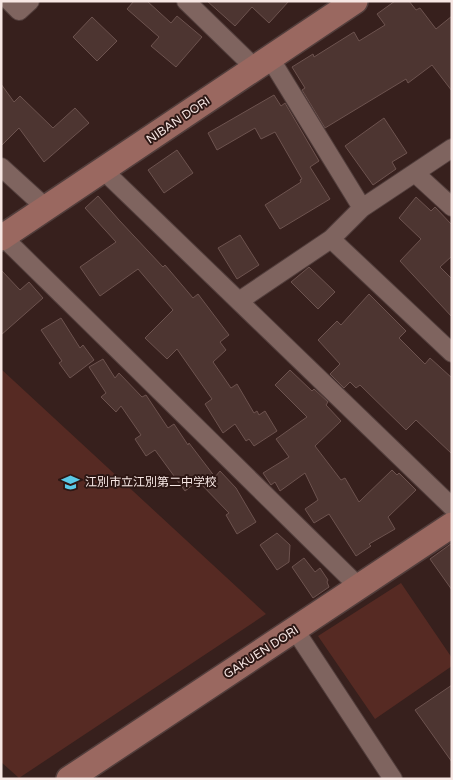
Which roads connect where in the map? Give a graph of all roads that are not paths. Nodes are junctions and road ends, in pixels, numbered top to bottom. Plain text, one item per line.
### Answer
1 (9, 1) edge
2 (30, 1) edge
3 (186, 1) edge
4 (355, 1) edge
5 (263, 63) junction
6 (452, 148) edge
7 (1, 167) edge
8 (103, 170) junction
9 (416, 174) junction
10 (452, 207) edge
11 (46, 208) junction
12 (362, 208) junction
13 (2, 237) edge
14 (331, 239) junction
15 (239, 301) junction
16 (452, 353) edge
17 (452, 507) edge
18 (452, 526) edge
19 (360, 587) junction
20 (295, 630) junction
21 (69, 779) edge
22 (393, 779) edge

1 - 2 street
3 - 5 street
4 - 5 street, NIBAN DORI
5 - 8 street, NIBAN DORI
5 - 12 street
6 - 9 street
7 - 11 street
8 - 11 street, NIBAN DORI
8 - 15 street
9 - 10 street
9 - 12 street
11 - 13 street, NIBAN DORI
12 - 14 street
13 - 19 street
14 - 15 street
14 - 16 street
15 - 17 street
18 - 19 street, GAKUEN DORI
19 - 20 street, GAKUEN DORI
20 - 21 street, GAKUEN DORI
20 - 22 street

